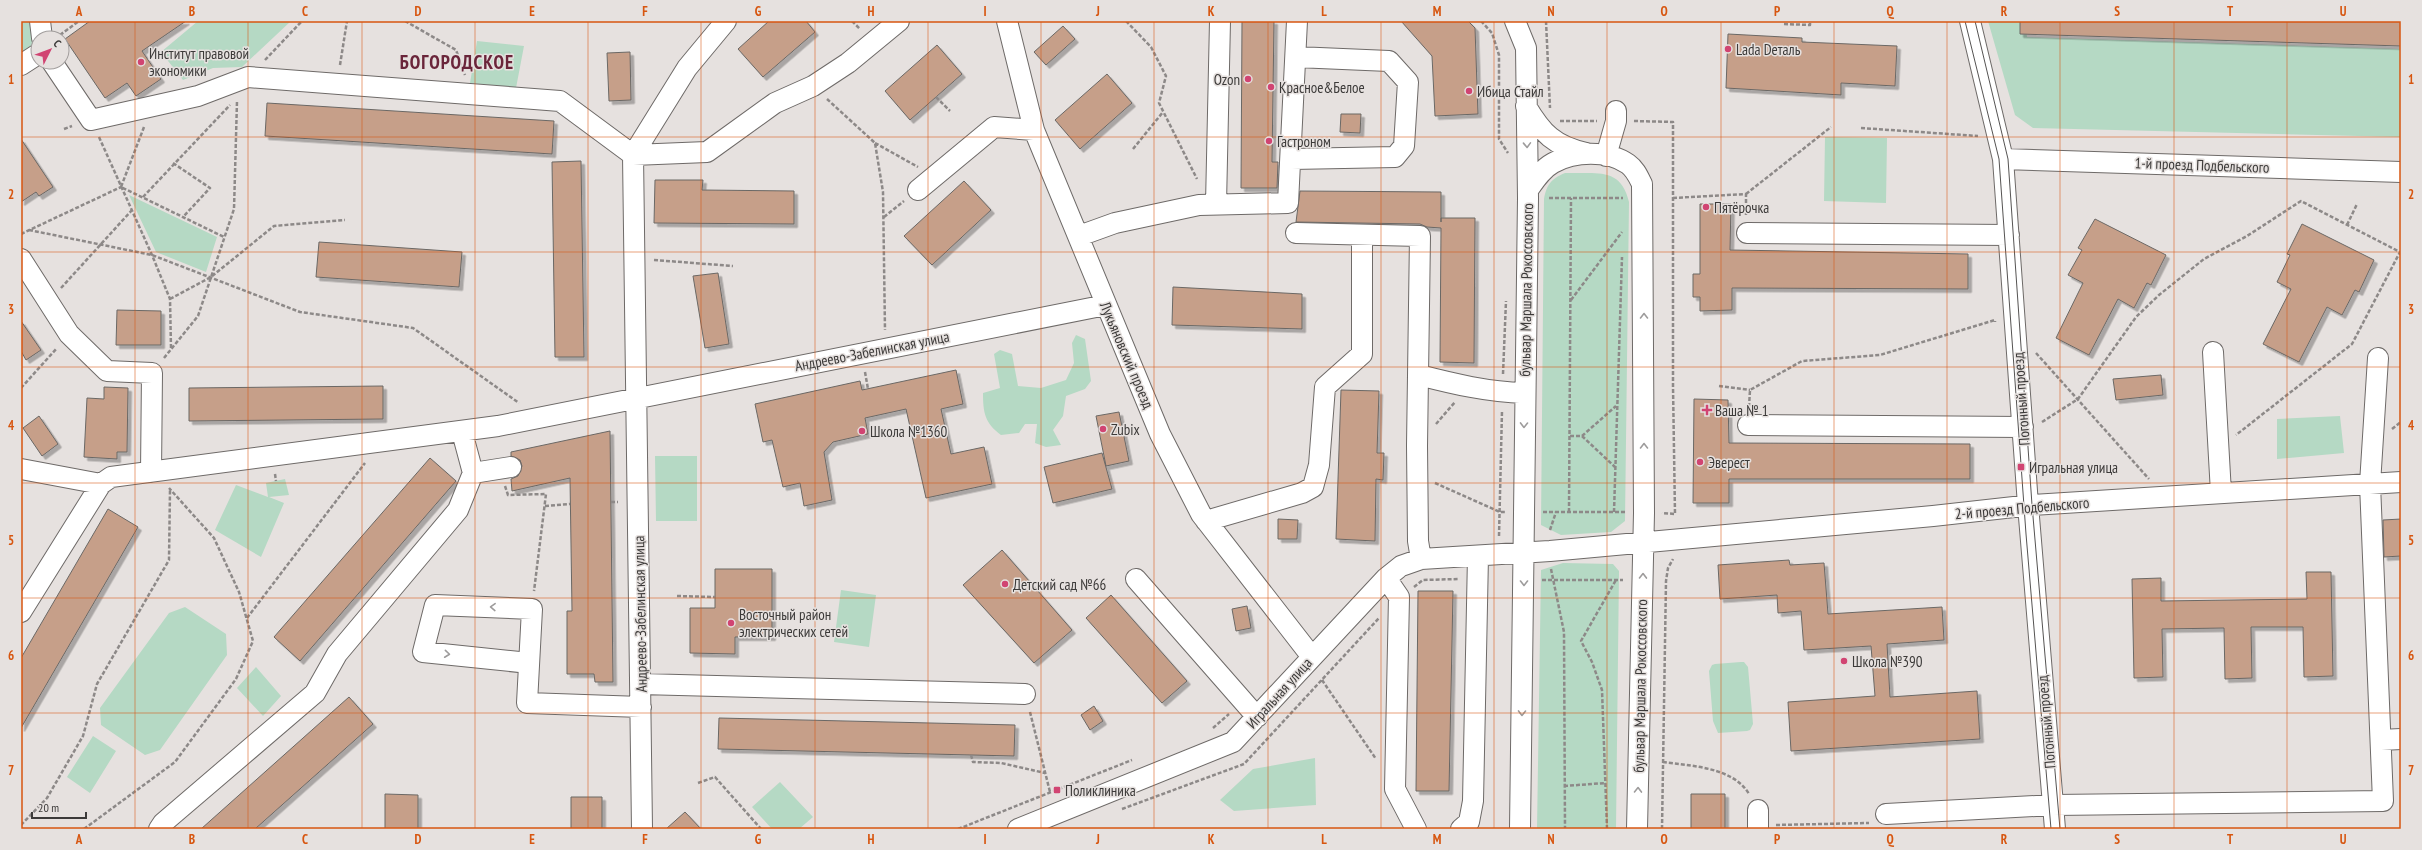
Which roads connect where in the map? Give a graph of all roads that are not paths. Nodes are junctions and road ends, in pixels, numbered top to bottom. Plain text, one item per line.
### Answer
1 (726, 21) edge
2 (899, 21) edge
3 (1007, 21) edge
4 (1220, 21) edge
5 (1297, 21) edge
6 (1515, 21) edge
7 (1970, 21) edge
8 (1296, 57) junction
9 (30, 59) edge
10 (21, 65) edge
11 (57, 70) edge
12 (1526, 106) junction
13 (1616, 116) road end
14 (1034, 130) junction
15 (1586, 153) junction
16 (633, 155) junction
17 (1606, 156) junction
18 (1292, 159) junction
19 (2003, 159) junction
20 (2401, 172) edge
21 (918, 190) road end
22 (1528, 190) junction
23 (1208, 204) junction
24 (1296, 233) dead end
25 (1747, 233) road end
26 (1362, 235) junction
27 (2009, 235) junction
28 (1079, 236) junction
29 (21, 259) edge
30 (1106, 305) junction
31 (2213, 352) dead end
32 (2378, 358) dead end
33 (1419, 375) junction
34 (1524, 393) junction
35 (638, 398) junction
36 (1748, 425) road end
37 (2030, 426) junction
38 (462, 432) junction
39 (21, 468) edge
40 (506, 468) road end
41 (153, 472) junction
42 (473, 473) junction
43 (2401, 482) edge
44 (101, 484) junction
45 (2370, 484) junction
46 (2221, 493) junction
47 (2028, 505) junction
48 (1206, 521) junction
49 (1643, 542) junction
50 (1523, 552) junction
51 (1478, 556) junction
52 (1421, 559) junction
53 (1386, 578) junction
54 (1136, 579) dead end
55 (21, 612) edge
56 (1312, 656) junction
57 (529, 663) junction
58 (641, 684) junction
59 (1025, 694) road end
60 (641, 707) junction
61 (1257, 717) junction
62 (2401, 739) edge
63 (2381, 740) junction
64 (2054, 805) junction
65 (1886, 814) road end
66 (159, 829) edge
67 (642, 829) edge
68 (1018, 829) edge
69 (1416, 829) edge
70 (1461, 829) edge
71 (1520, 829) edge
72 (1637, 829) edge
73 (2055, 829) edge

1 - 16 street
2 - 16 street
3 - 14 street, Лукьяновский проезд
4 - 23 street
5 - 8 street
6 - 12 street
7 - 19 street, Погонный проезд
8 - 18 street
8 - 18 street
9 - 10 street
11 - 16 street
12 - 15 street
12 -> 22 street
13 - 17 street
14 - 21 street
14 - 28 street, Лукьяновский проезд
15 - 17 street, бульвар Маршала Рокоссовского
15 - 22 street, бульвар Маршала Рокоссовского
16 - 35 street
49 -> 17 street, бульвар Маршала Рокоссовского
18 - 23 street
19 - 20 street, 1-й проезд Подбельского
19 - 27 street, Погонный проезд
22 - 34 street, бульвар Маршала Рокоссовского
23 - 28 street
24 - 26 street
25 - 27 street
26 - 33 street
26 - 48 street
27 - 37 street, Погонный проезд
28 - 30 street, Лукьяновский проезд
29 - 41 street
30 - 35 street, Андреево-Забелинская улица
30 - 48 street, Лукьяновский проезд
31 - 46 street
32 - 45 street
33 - 34 street
33 - 52 street
34 -> 50 street, бульвар Маршала Рокоссовского
35 - 38 street, Андреево-Забелинская улица
35 - 58 street, Андреево-Забелинская улица
36 - 37 street
37 - 47 street, Погонный проезд
38 - 41 street, Андреево-Забелинская улица
38 - 42 street
39 - 44 street
40 - 42 street
41 - 44 street, Андреево-Забелинская улица
42 - 66 street
43 - 45 street, 2-й проезд Подбельского
44 - 55 street
45 - 46 street, 2-й проезд Подбельского
45 - 63 street
46 - 47 street, 2-й проезд Подбельского
47 - 49 street, 2-й проезд Подбельского
47 - 64 street, Погонный проезд
48 - 56 street, Лукьяновский проезд
49 - 50 street
72 -> 49 street, бульвар Маршала Рокоссовского
50 - 51 street, Игральная улица
50 -> 71 street, бульвар Маршала Рокоссовского
51 - 52 street, Игральная улица
51 - 70 street
52 - 53 street, Игральная улица
53 - 56 street, Игральная улица
53 - 69 street
54 - 61 street
56 - 61 street, Игральная улица
57 -> 57 street
57 - 60 street
58 - 59 street
58 - 60 street, Андреево-Забелинская улица
60 - 67 street, Андреево-Забелинская улица
61 - 68 street, Игральная улица
62 - 63 street
63 - 64 street
64 - 65 street
64 - 73 street, Погонный проезд

